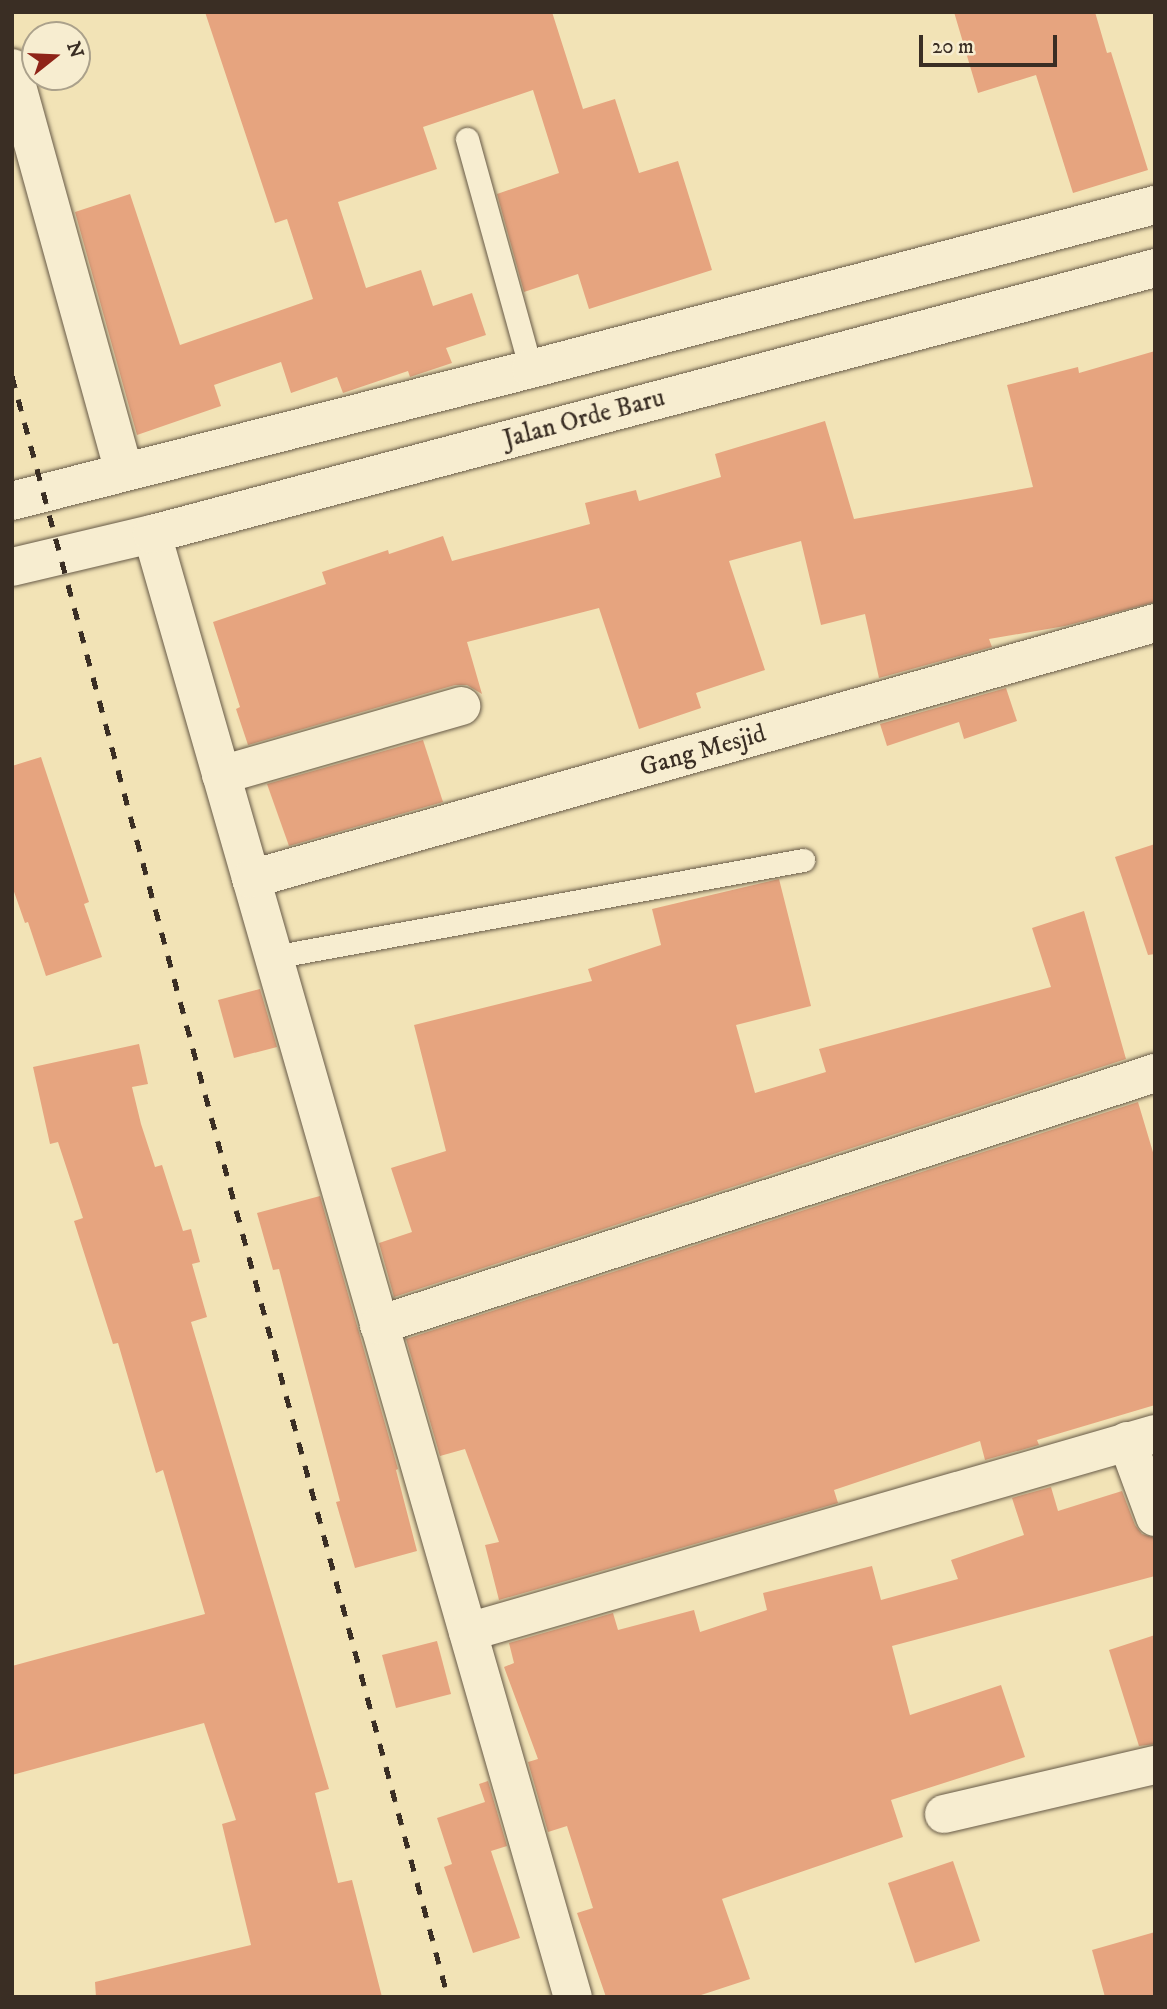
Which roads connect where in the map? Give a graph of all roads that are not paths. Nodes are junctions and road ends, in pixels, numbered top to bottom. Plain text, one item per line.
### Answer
1 (12, 68) edge
2 (467, 139) dead end
3 (1155, 205) edge
4 (1155, 268) edge
5 (531, 369) junction
6 (124, 471) junction
7 (12, 501) edge
8 (152, 534) junction
9 (12, 567) edge
10 (1155, 623) edge
11 (461, 706) dead end
12 (221, 775) junction
13 (803, 860) dead end
14 (251, 879) junction
15 (273, 957) junction
16 (1155, 1073) edge
17 (379, 1325) junction
18 (1141, 1438) edge
19 (1155, 1517) edge
20 (468, 1632) junction
21 (1155, 1765) edge
22 (944, 1814) dead end
23 (573, 1997) edge

1 - 6 street
2 - 5 lane
3 - 5 street
4 - 8 street, Jalan Orde Baru
5 - 6 street
6 - 7 street
8 - 9 street, Jalan Orde Baru
8 - 12 street
10 - 14 street, Gang Mesjid
11 - 12 street
12 - 14 street
13 - 15 lane
14 - 15 street
15 - 17 street
16 - 17 street
17 - 20 street
18 - 19 street
18 - 20 street
20 - 23 street
21 - 22 street

